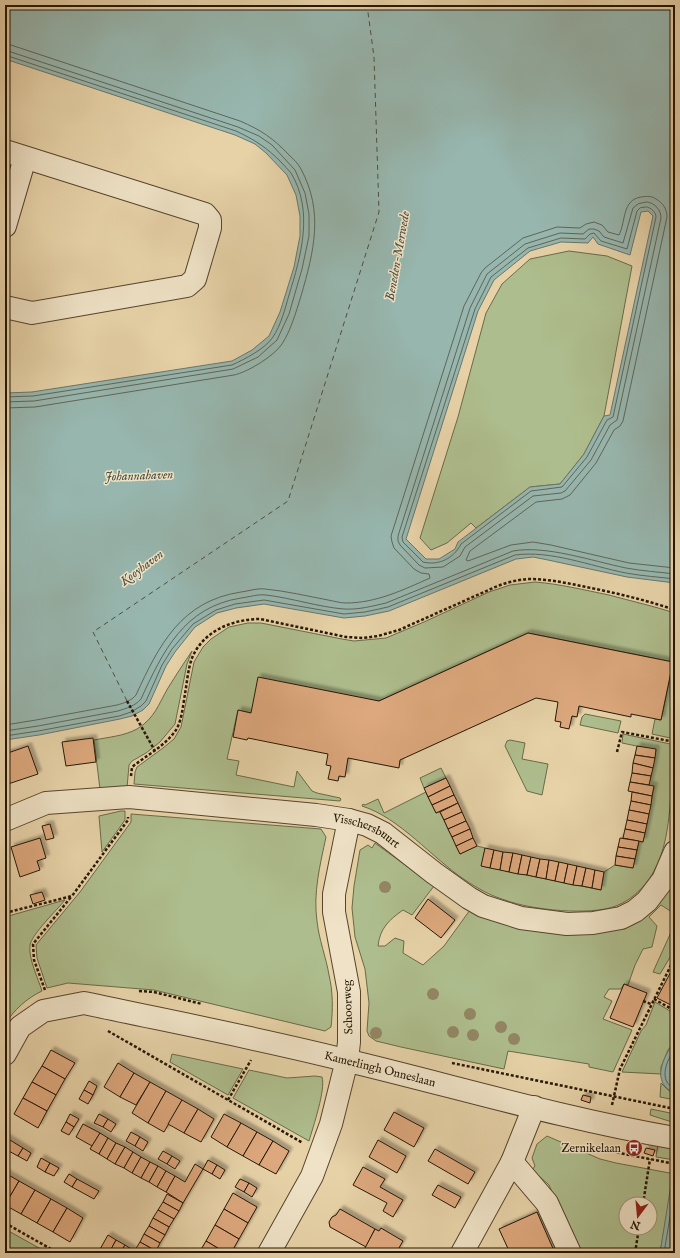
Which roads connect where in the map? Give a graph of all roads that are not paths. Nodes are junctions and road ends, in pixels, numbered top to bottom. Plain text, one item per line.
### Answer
1 (15, 154) edge
2 (5, 226) edge
3 (5, 307) edge
4 (5, 820) edge
5 (349, 820) junction
6 (675, 852) edge
7 (5, 1054) edge
8 (347, 1060) junction
9 (534, 1107) junction
10 (675, 1138) edge
11 (512, 1162) junction
12 (468, 1250) edge
13 (269, 1253) edge
14 (570, 1253) edge

1 - 2 street
1 - 3 street
4 - 5 street, Visschersbuurt
5 - 6 street, Visschersbuurt
5 - 8 street, Schoorweg
7 - 8 street, Kamerlingh Onneslaan
8 - 9 street, Kamerlingh Onneslaan
8 - 13 street, Schoorweg
9 - 10 street, Kamerlingh Onneslaan
9 - 11 street
11 - 12 street
11 - 14 street

